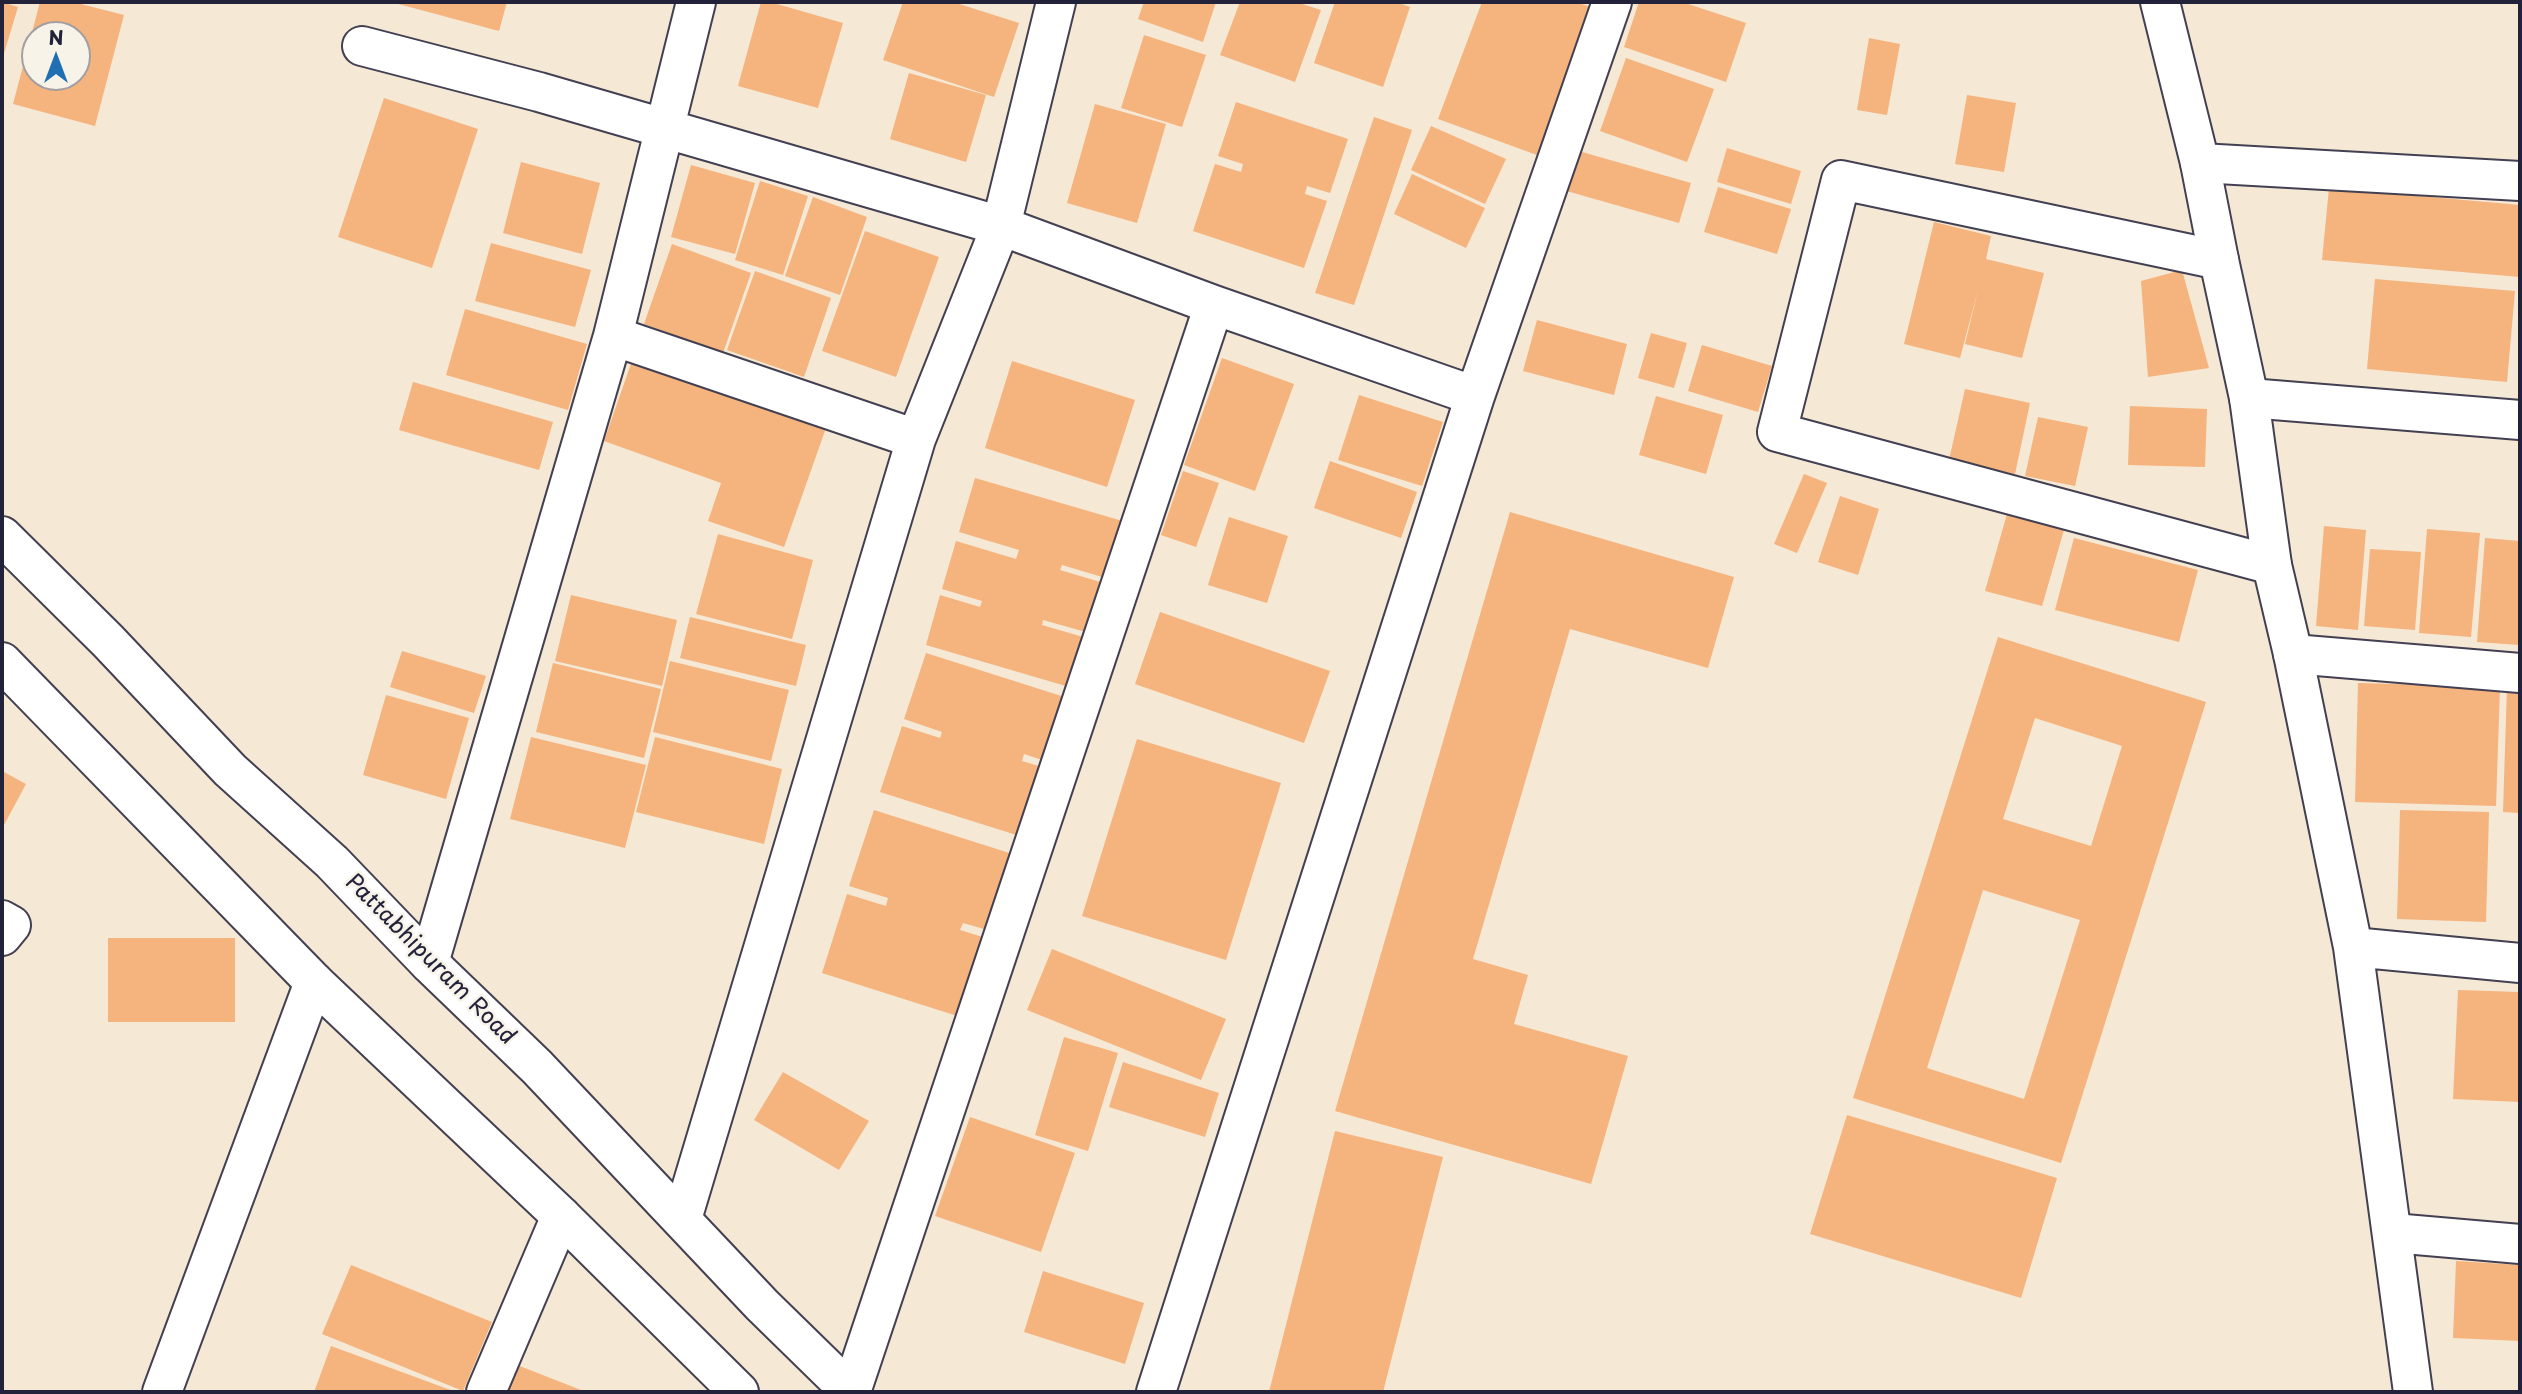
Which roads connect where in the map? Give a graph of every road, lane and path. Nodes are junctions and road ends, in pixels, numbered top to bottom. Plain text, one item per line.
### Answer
1 (696, 2) edge
2 (1056, 2) edge
3 (1612, 2) edge
4 (2160, 2) edge
5 (362, 46) dead end
6 (666, 130) junction
7 (2200, 163) junction
8 (2520, 181) edge
9 (1001, 226) junction
10 (2218, 260) junction
11 (1214, 304) junction
12 (613, 336) junction
13 (1475, 396) junction
14 (2249, 398) junction
15 (2520, 420) edge
16 (916, 439) junction
17 (2, 536) edge
18 (2272, 565) junction
19 (2293, 654) junction
20 (2, 662) edge
21 (2520, 673) edge
22 (2, 920) edge
23 (2, 936) edge
24 (2353, 947) junction
25 (429, 963) junction
26 (2520, 963) edge
27 (314, 982) junction
28 (561, 1216) junction
29 (682, 1219) junction
30 (2393, 1233) junction
31 (2520, 1244) edge
32 (162, 1392) edge
33 (486, 1392) edge
34 (739, 1392) edge
35 (851, 1392) edge
36 (1156, 1392) edge
37 (2413, 1392) edge

1 - 6 street
2 - 9 street
3 - 13 street
4 - 7 street
5 - 6 street
6 - 9 street
6 - 12 street
7 - 8 street
7 - 10 street
9 - 11 street
9 - 16 street
10 - 14 street
10 - 18 street
11 - 13 street
11 - 35 street
12 - 16 street
12 - 25 street
13 - 36 street
14 - 15 street
14 - 18 street
16 - 29 street
17 - 25 street, Pattabhipuram Road
18 - 19 street
19 - 21 street
19 - 24 street
20 - 27 street
22 - 23 street
24 - 26 street
24 - 30 street
25 - 29 street, Pattabhipuram Road
27 - 28 street
27 - 32 street
28 - 33 street
28 - 34 street
29 - 35 street, Pattabhipuram Road
30 - 31 street
30 - 37 street

